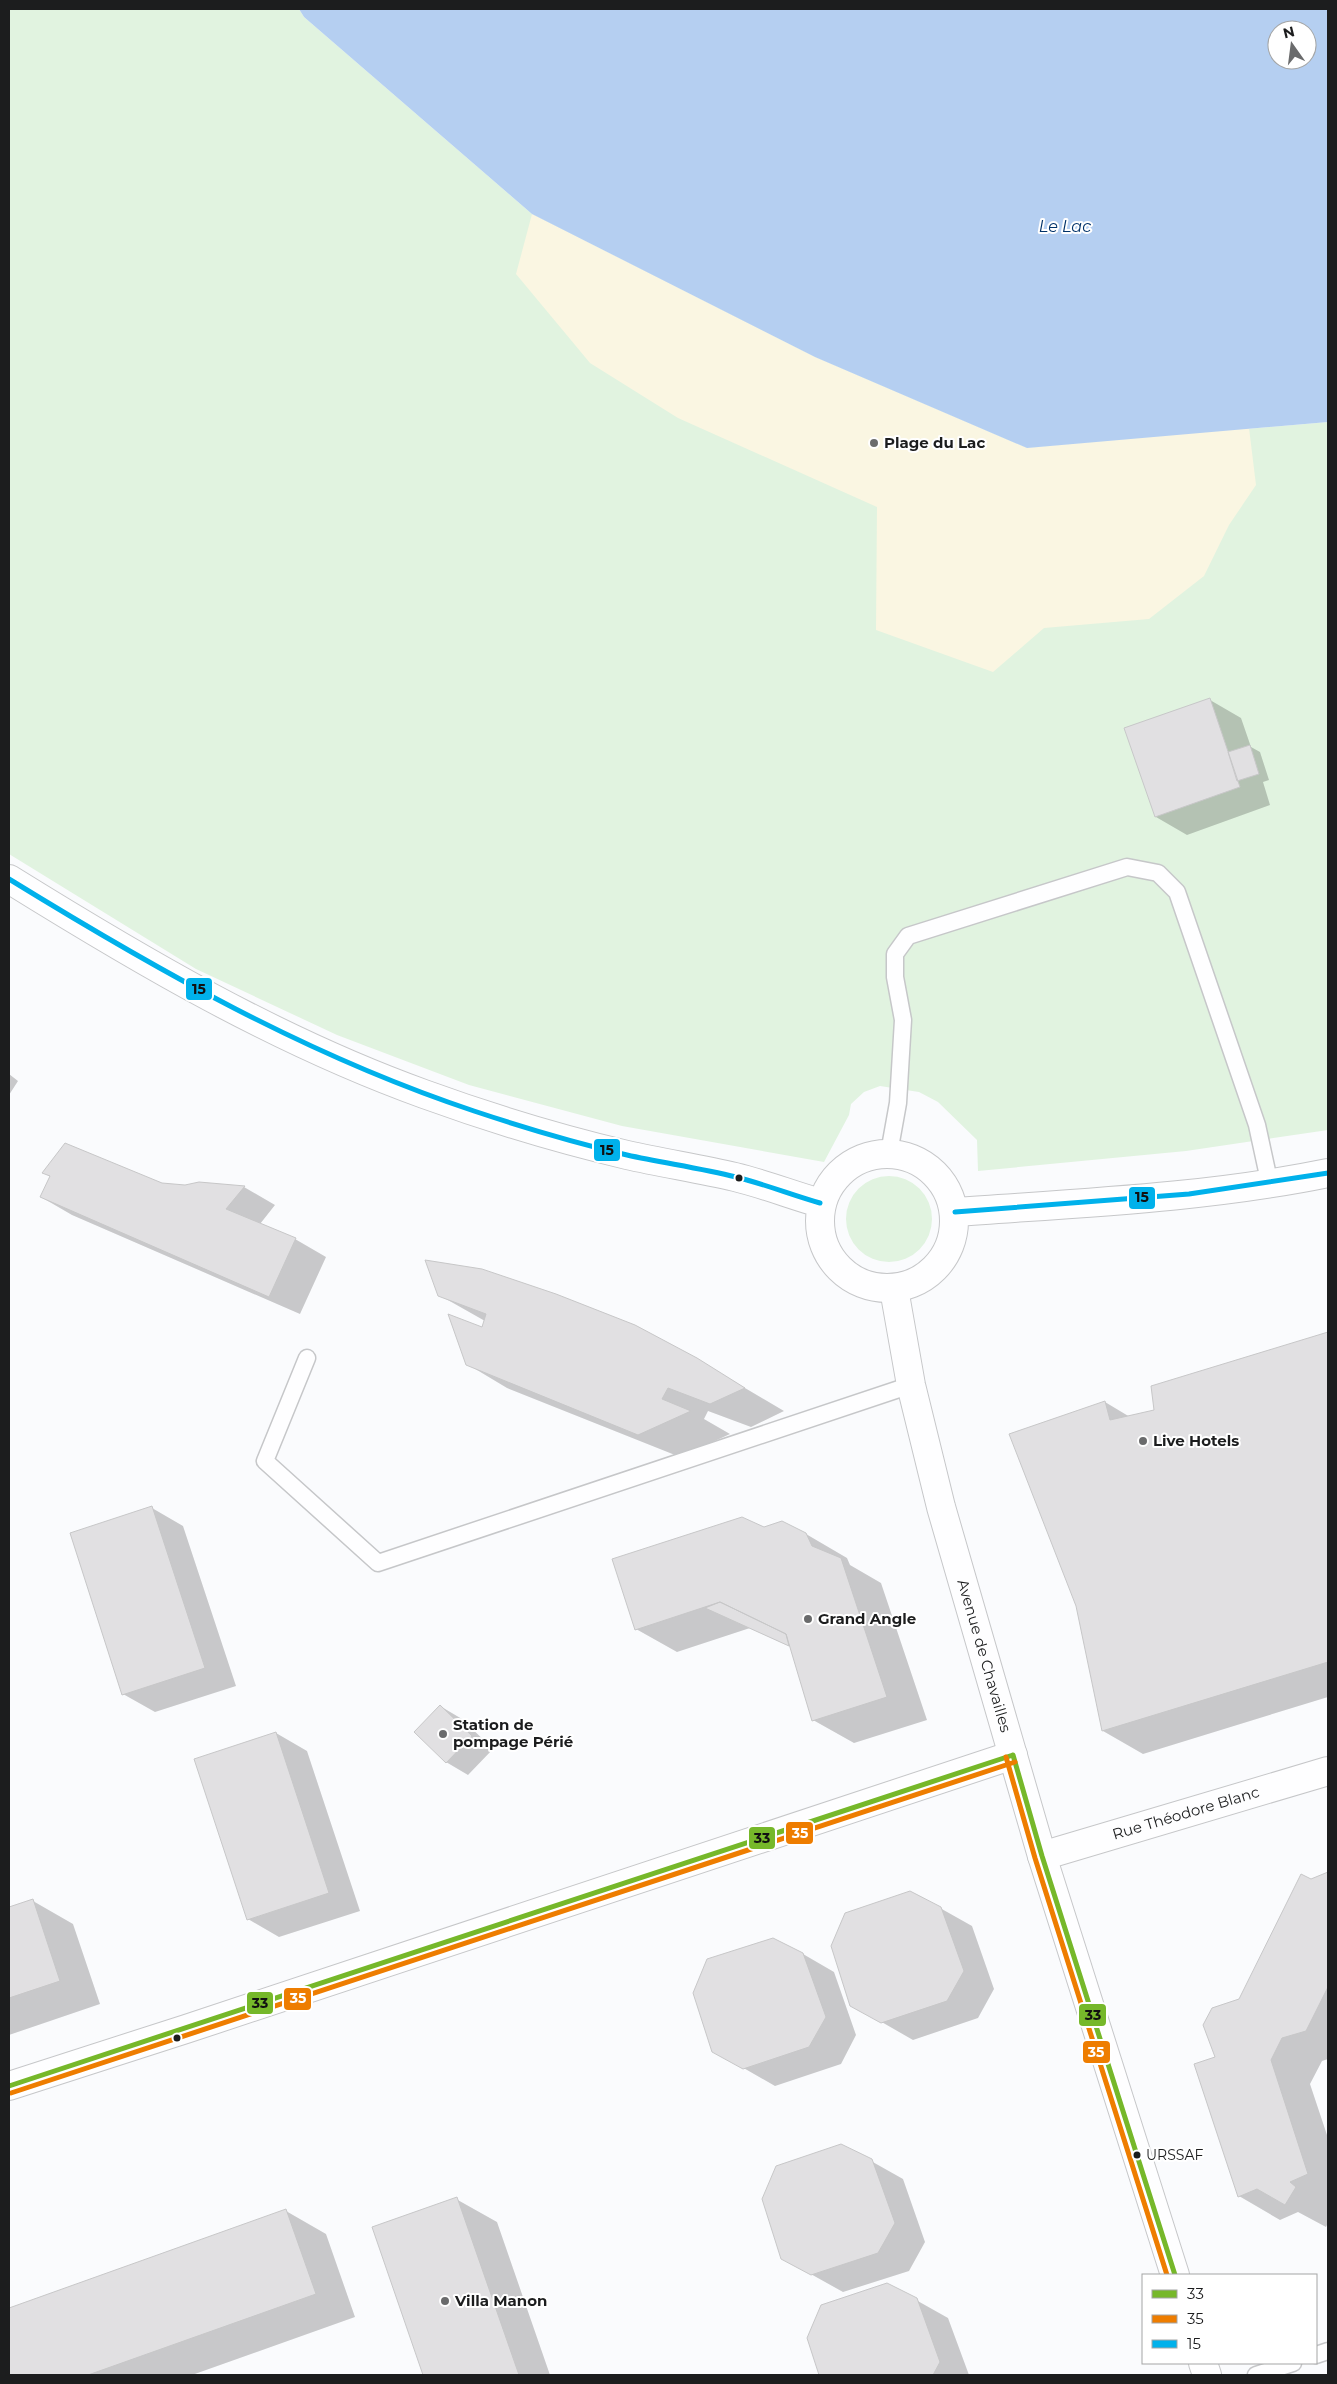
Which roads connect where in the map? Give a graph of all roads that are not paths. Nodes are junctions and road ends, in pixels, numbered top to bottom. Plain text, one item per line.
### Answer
1 (9, 879) edge
2 (889, 1153) junction
3 (1328, 1173) edge
4 (1270, 1185) junction
5 (820, 1203) junction
6 (955, 1212) junction
7 (894, 1289) junction
8 (307, 1358) dead end
9 (911, 1385) junction
10 (1013, 1756) junction
11 (1328, 1771) edge
12 (1042, 1856) junction
13 (9, 2086) edge
14 (1175, 2274) edge
15 (1290, 2364) edge
16 (1256, 2375) edge

1 - 5 street
2 - 4 lane
2 - 5 street
2 - 6 street
3 - 4 street
4 - 6 street
5 - 7 street
6 - 7 street
7 - 9 street, Avenue de Chavailles
8 - 9 lane
9 - 10 street, Avenue de Chavailles
10 - 12 street, Avenue de Chavailles
10 - 13 street
11 - 12 street, Rue Théodore Blanc
12 - 14 street, Avenue de Chavailles
15 - 16 lane

